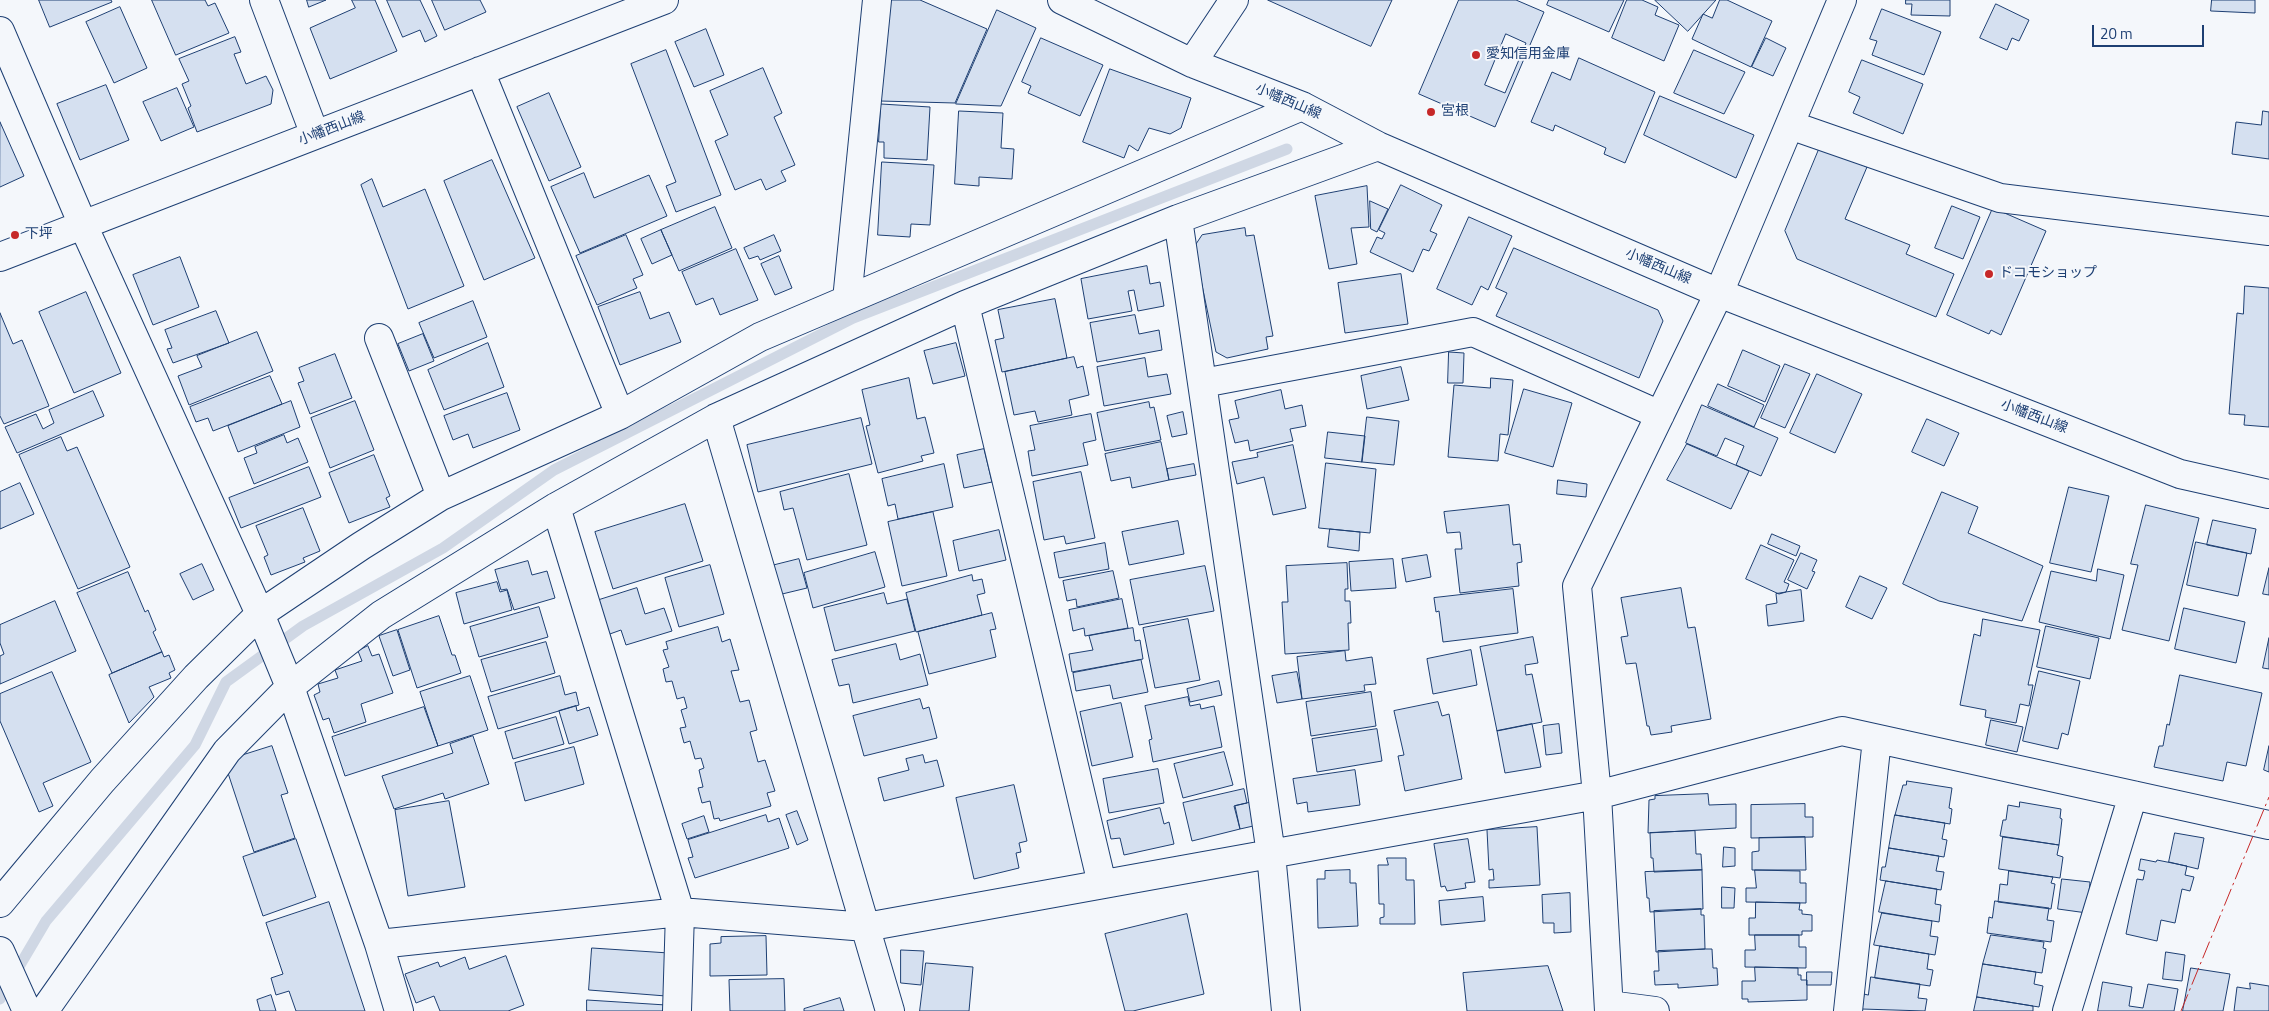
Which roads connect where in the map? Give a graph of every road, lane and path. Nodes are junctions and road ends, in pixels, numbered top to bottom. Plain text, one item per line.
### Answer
1 (264, 0) edge
2 (664, 0) edge
3 (877, 0) edge
4 (1062, 0) edge
5 (1234, 0) edge
6 (1842, 0) edge
7 (0, 31) edge
8 (1192, 63) junction
9 (480, 71) junction
10 (1302, 106) junction
11 (1790, 125) junction
12 (315, 135) junction
13 (1378, 146) junction
14 (1178, 219) junction
15 (83, 225) junction
16 (2269, 231) edge
17 (0, 257) edge
18 (1719, 293) junction
19 (847, 300) junction
20 (965, 305) junction
21 (379, 338) dead end
22 (1203, 383) junction
23 (620, 415) junction
24 (1660, 415) junction
25 (716, 418) junction
26 (2269, 494) edge
27 (442, 496) junction
28 (556, 507) junction
29 (260, 614) junction
30 (290, 687) junction
31 (1877, 739) junction
32 (1597, 795) junction
33 (2133, 795) junction
34 (2269, 825) edge
35 (1271, 854) junction
36 (1102, 884) junction
37 (0, 903) edge
38 (680, 912) junction
39 (866, 928) junction
40 (379, 944) junction
41 (0, 951) edge
42 (1609, 1008) edge
43 (28, 1011) edge
44 (44, 1011) edge
45 (399, 1011) edge
46 (677, 1011) edge
47 (890, 1011) edge
48 (1286, 1011) edge
49 (1655, 1011) edge
50 (1848, 1011) edge
51 (2067, 1011) edge

1 - 12 street
2 - 9 street, 小幡西山線
3 - 19 street
4 - 8 street, 小幡西山線
5 - 8 street
6 - 11 street
7 - 15 street
8 - 10 street, 小幡西山線
9 - 12 street, 小幡西山線
9 - 23 street
10 - 13 street, 小幡西山線
10 - 19 street
11 - 16 street
11 - 18 street
12 - 15 street, 小幡西山線
13 - 14 street
13 - 18 street, 小幡西山線
14 - 20 street
14 - 22 street
15 - 17 street, 小幡西山線
15 - 29 street
18 - 24 street
18 - 26 street, 小幡西山線
19 - 23 street
20 - 25 street
20 - 36 street
21 - 27 street
22 - 24 street
22 - 35 street
23 - 27 street
24 - 32 street
25 - 28 street
25 - 39 street
27 - 29 street
28 - 30 street
28 - 38 street
29 - 30 street
29 - 37 street
30 - 40 street
30 - 44 street
31 - 32 street
31 - 33 street
31 - 50 street
32 - 35 street
32 - 42 street
33 - 34 street
33 - 51 street
35 - 36 street
35 - 48 street
36 - 39 street
38 - 39 street
38 - 40 street
38 - 46 street
39 - 47 street
40 - 45 street
41 - 43 street
42 - 49 street

